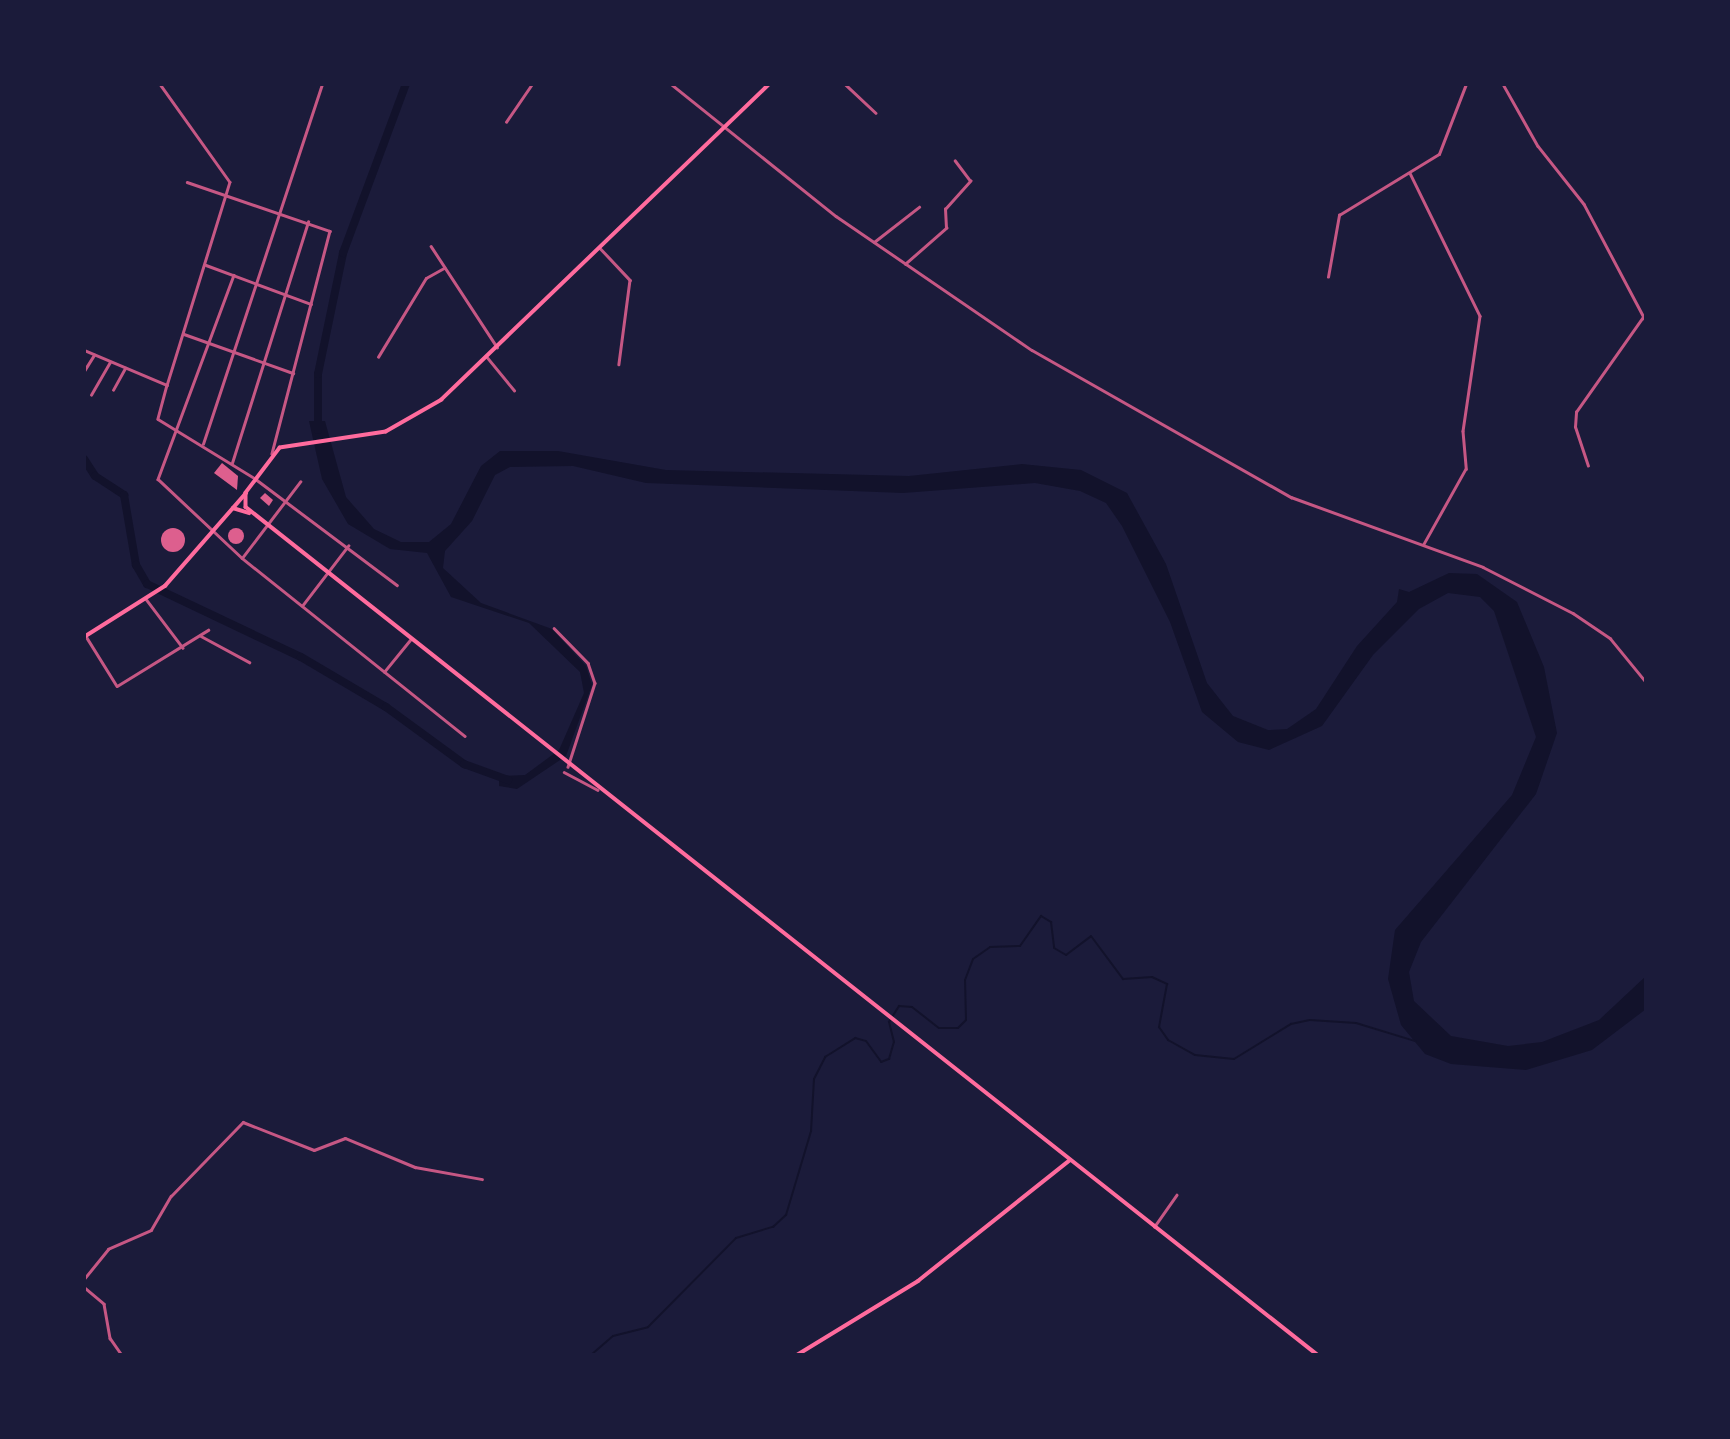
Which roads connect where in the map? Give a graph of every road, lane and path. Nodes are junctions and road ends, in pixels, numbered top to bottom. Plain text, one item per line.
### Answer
1 (160, 84) edge
2 (322, 84) edge
3 (532, 84) edge
4 (671, 84) edge
5 (770, 84) edge
6 (845, 84) edge
7 (1466, 84) edge
8 (1503, 84) edge
9 (876, 113) dead end
10 (506, 122) dead end
11 (725, 127) junction
12 (955, 161) dead end
13 (1410, 173) junction
14 (187, 182) dead end
15 (226, 193) junction
16 (919, 207) dead end
17 (281, 212) junction
18 (308, 222) junction
19 (874, 242) junction
20 (431, 246) dead end
21 (599, 248) junction
22 (905, 264) junction
23 (205, 265) junction
24 (444, 266) junction
25 (234, 275) junction
26 (1328, 277) dead end
27 (258, 285) junction
28 (287, 295) junction
29 (312, 304) junction
30 (1644, 319) edge
31 (184, 334) junction
32 (212, 344) junction
33 (497, 347) junction
34 (84, 350) edge
35 (236, 352) junction
36 (94, 355) junction
37 (378, 357) dead end
38 (487, 357) junction
39 (110, 362) junction
40 (265, 363) junction
41 (620, 364) dead end
42 (125, 368) junction
43 (84, 371) edge
44 (293, 373) junction
45 (167, 385) junction
46 (113, 390) dead end
47 (514, 390) dead end
48 (91, 395) dead end
49 (181, 431) junction
50 (203, 444) junction
51 (272, 453) junction
52 (232, 463) junction
53 (1588, 466) dead end
54 (256, 479) junction
55 (300, 482) dead end
56 (246, 493) junction
57 (287, 499) junction
58 (233, 508) junction
59 (249, 513) junction
60 (266, 526) junction
61 (212, 532) junction
62 (1424, 544) junction
63 (348, 546) junction
64 (242, 558) junction
65 (326, 575) junction
66 (397, 585) dead end
67 (147, 598) junction
68 (302, 606) junction
69 (554, 628) dead end
70 (208, 630) dead end
71 (85, 636) edge
72 (201, 636) junction
73 (410, 640) junction
74 (183, 648) junction
75 (250, 662) dead end
76 (384, 672) junction
77 (1646, 682) edge
78 (465, 736) dead end
79 (567, 766) junction
80 (564, 772) dead end
81 (598, 790) junction
82 (1070, 1160) junction
83 (482, 1179) dead end
84 (1176, 1195) dead end
85 (1154, 1227) junction
86 (84, 1279) edge
87 (84, 1287) edge
88 (122, 1355) edge
89 (797, 1355) edge
90 (1318, 1355) edge

1 - 15 street
2 - 17 street
3 - 10 street
4 - 11 street
5 - 11 main road
6 - 9 street
7 - 13 street
8 - 30 street
11 - 19 street
11 - 21 main road
12 - 22 street
13 - 26 street
13 - 62 street
14 - 15 street
15 - 17 street
15 - 23 street
16 - 19 street
17 - 18 street
17 - 27 street
18 - 28 street
18 - 29 street
19 - 22 street
20 - 24 street
21 - 33 main road
21 - 41 street
22 - 62 street
23 - 25 street
23 - 31 street
24 - 33 street
24 - 37 street
25 - 27 street
25 - 32 street
27 - 28 street
27 - 35 street
28 - 29 street
28 - 40 street
29 - 44 street
30 - 53 street
31 - 32 street
31 - 45 street
32 - 35 street
32 - 49 street
33 - 38 main road
34 - 36 street
35 - 40 street
35 - 50 street
36 - 39 street
36 - 43 street
38 - 47 street
38 - 51 main road
39 - 42 street
39 - 48 street
40 - 44 street
40 - 52 street
42 - 45 street
42 - 46 street
44 - 51 street
45 - 49 street
49 - 50 street
49 - 61 street
50 - 52 street
51 - 54 main road
52 - 54 street
54 - 56 main road
54 - 57 street
55 - 57 street
56 - 58 main road
56 - 59 main road
57 - 60 street
57 - 63 street
58 - 59 main road
58 - 61 main road
59 - 60 main road
60 - 64 street
60 - 65 main road
61 - 64 street
61 - 67 main road
62 - 77 street
63 - 65 street
63 - 66 street
64 - 68 street
65 - 68 street
65 - 73 main road
67 - 71 main road
67 - 74 street
68 - 76 street
69 - 79 street
70 - 72 street
71 - 74 street
72 - 74 street
72 - 75 street
73 - 76 street
73 - 79 main road
76 - 78 street
79 - 81 main road
80 - 81 street
81 - 82 main road
82 - 85 main road
82 - 89 main road
83 - 86 street
84 - 85 street
85 - 90 main road
87 - 88 street

